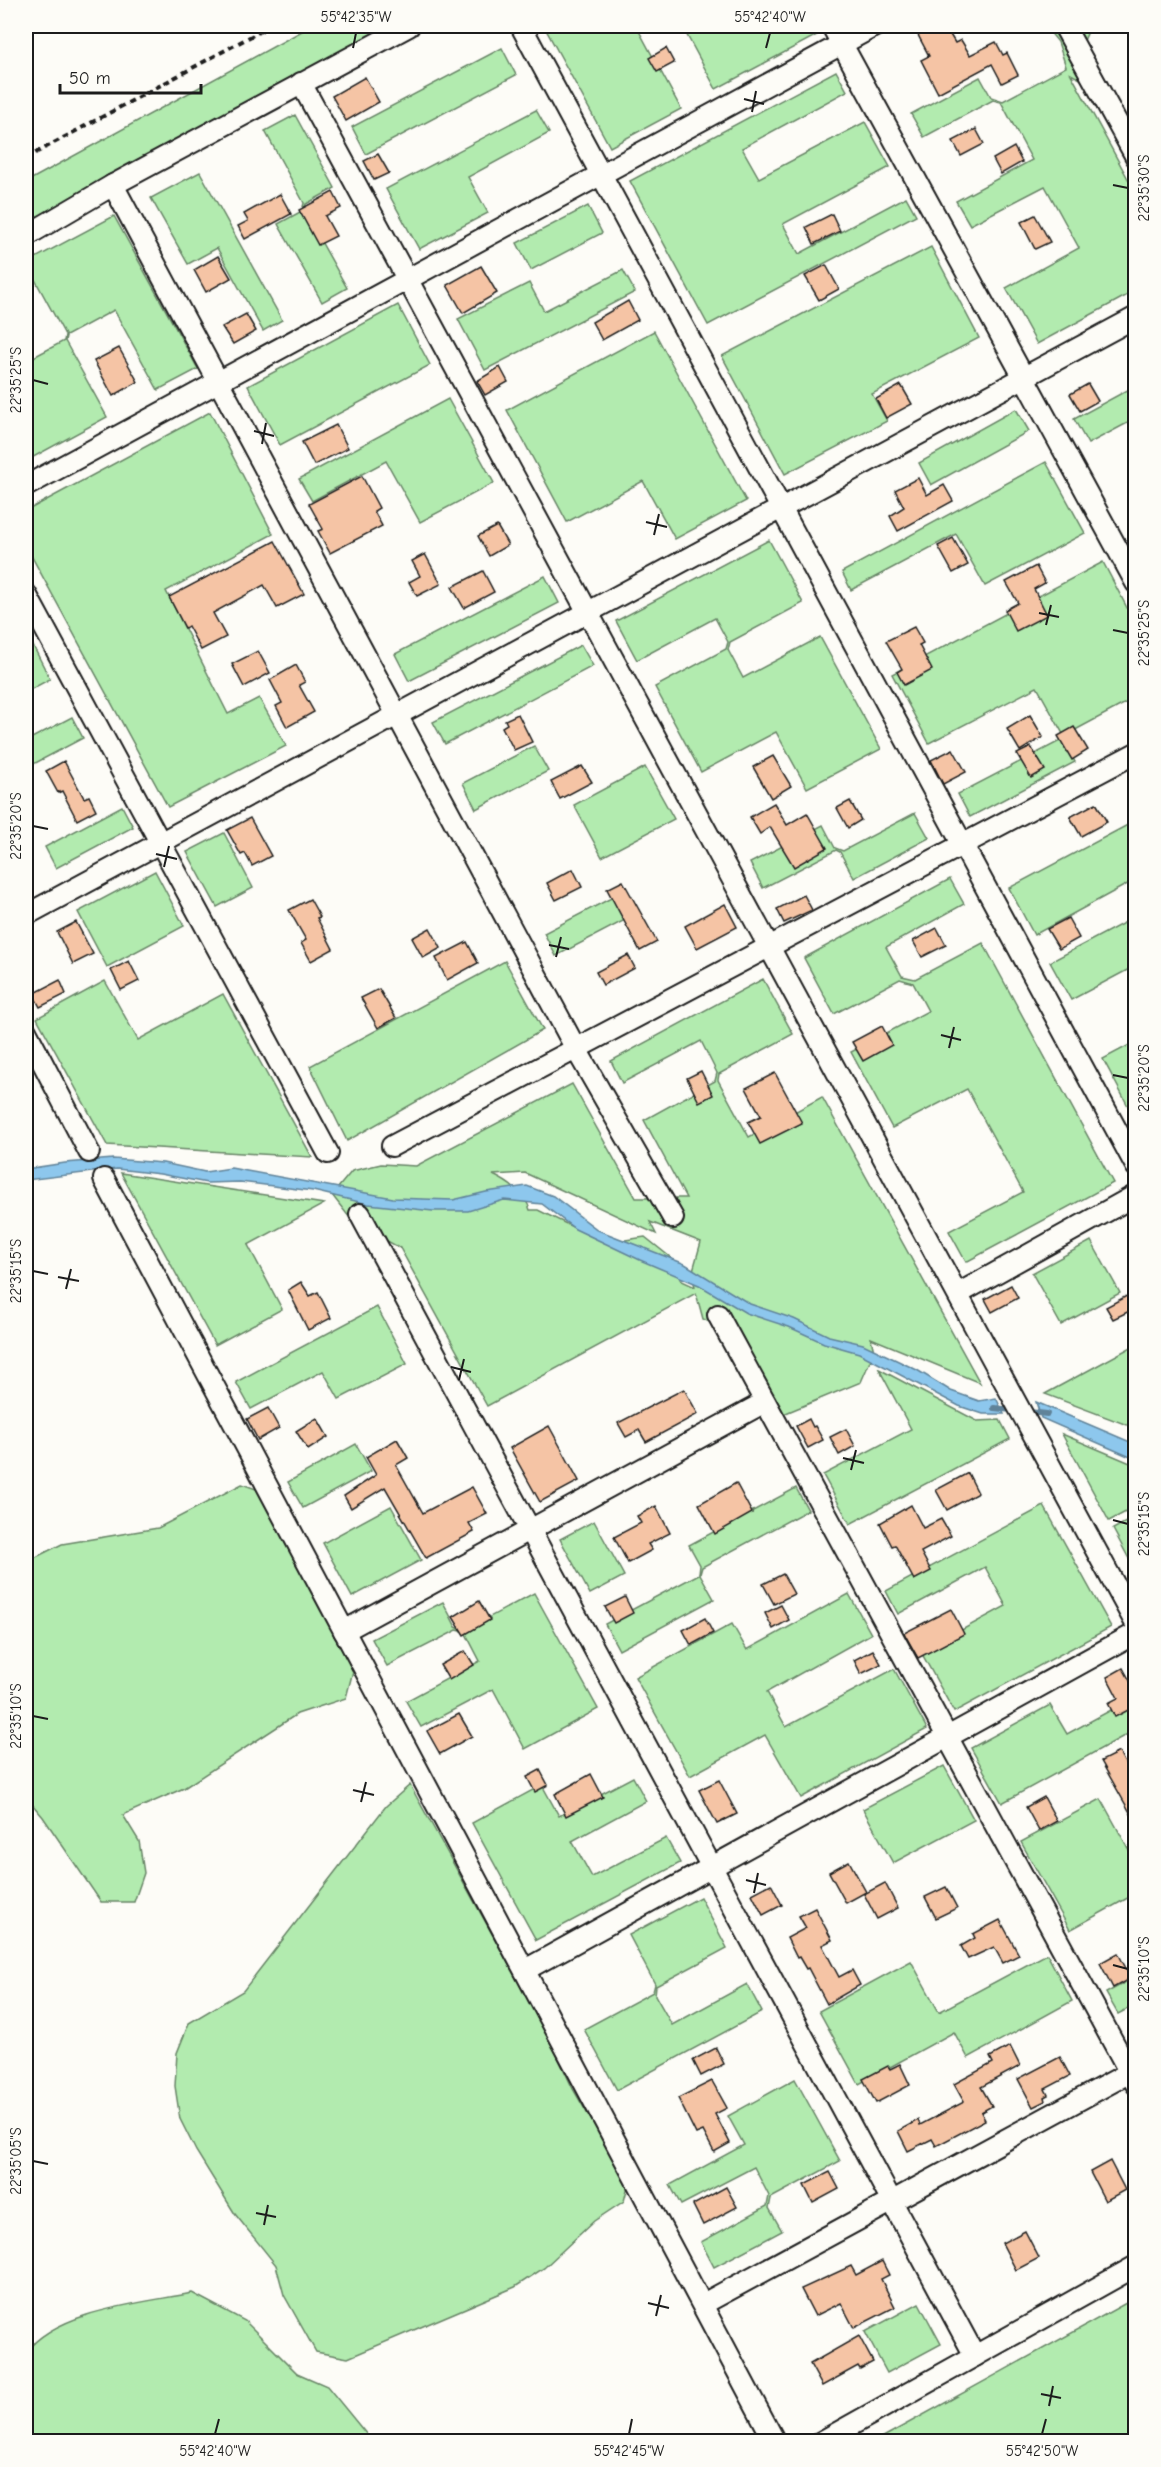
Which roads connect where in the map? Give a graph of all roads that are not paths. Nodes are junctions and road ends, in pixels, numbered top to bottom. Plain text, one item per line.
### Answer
1 (409, 26) edge
2 (521, 26) edge
3 (832, 26) edge
4 (875, 26) edge
5 (1064, 26) edge
6 (842, 43) junction
7 (301, 83) junction
8 (1136, 157) edge
9 (602, 174) junction
10 (113, 185) junction
11 (26, 236) edge
12 (408, 279) junction
13 (1136, 317) edge
14 (1024, 377) junction
15 (218, 382) junction
16 (26, 486) edge
17 (781, 508) junction
18 (1136, 583) edge
19 (26, 594) edge
20 (588, 612) junction
21 (397, 715) junction
22 (1136, 753) edge
23 (160, 842) junction
24 (963, 844) junction
25 (26, 915) edge
26 (770, 946) junction
27 (26, 1032) edge
28 (576, 1049) junction
29 (392, 1146) dead end
30 (89, 1152) dead end
31 (328, 1153) dead end
32 (1136, 1166) edge
33 (104, 1179) dead end
34 (1136, 1195) edge
35 (360, 1214) dead end
36 (673, 1218) dead end
37 (958, 1294) junction
38 (718, 1315) dead end
39 (765, 1402) junction
40 (530, 1530) junction
41 (1136, 1624) edge
42 (344, 1631) junction
43 (1136, 1632) edge
44 (947, 1737) junction
45 (712, 1867) junction
46 (525, 1970) junction
47 (1134, 2075) edge
48 (892, 2202) junction
49 (1136, 2266) edge
50 (703, 2304) junction
51 (975, 2356) junction
52 (776, 2442) edge
53 (821, 2442) edge

1 - 7 street
2 - 9 street
3 - 6 street
4 - 6 street
5 - 8 street
6 - 9 street
6 - 14 street
7 - 10 street
7 - 12 street
9 - 12 street
9 - 17 street
10 - 11 street
10 - 15 street
12 - 15 street
12 - 20 street
13 - 14 street
14 - 17 street
14 - 18 street
15 - 16 street
15 - 21 street
17 - 20 street
17 - 24 street
19 - 23 street
20 - 21 street
20 - 26 street
21 - 23 street
21 - 28 street
22 - 24 street
23 - 25 street
23 - 31 street
24 - 26 street
24 - 32 street
26 - 28 street
26 - 37 street
27 - 30 street
28 - 29 street
28 - 36 street
33 - 42 street
34 - 37 street
35 - 40 street
37 - 41 street
38 - 39 street
39 - 40 street
39 - 44 street
40 - 42 street
40 - 45 street
42 - 46 street
43 - 44 street
44 - 45 street
44 - 47 street
45 - 46 street
45 - 48 street
46 - 50 street
47 - 48 street
48 - 50 street
48 - 51 street
49 - 51 street
50 - 52 street
51 - 53 street

